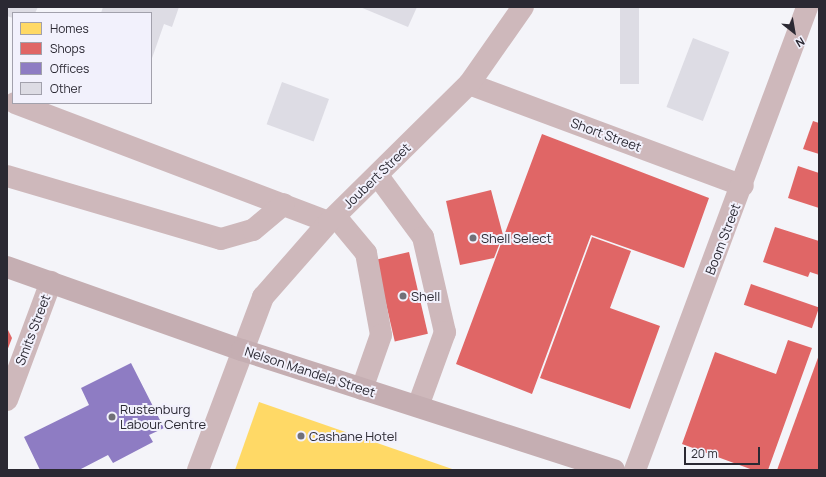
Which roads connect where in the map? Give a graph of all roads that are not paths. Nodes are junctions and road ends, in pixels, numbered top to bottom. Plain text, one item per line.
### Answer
1 (523, 7) edge
2 (807, 7) edge
3 (469, 84) junction
4 (17, 104) edge
5 (7, 176) edge
6 (378, 176) junction
7 (743, 186) junction
8 (284, 204) junction
9 (333, 219) junction
10 (7, 267) edge
11 (51, 282) junction
12 (242, 350) junction
13 (362, 389) junction
14 (7, 400) edge
15 (418, 406) junction
16 (198, 470) edge
17 (614, 470) edge
18 (635, 470) edge

1 - 3 street, Joubert Street
2 - 7 street, Boom Street
3 - 6 street, Joubert Street
3 - 7 street, Short Street
4 - 8 street
5 - 8 street
6 - 9 street, Joubert Street
6 - 15 street
7 - 18 street, Boom Street
8 - 9 street
9 - 12 street, Joubert Street
9 - 13 street
10 - 11 main road, Nelson Mandela Street
11 - 12 main road, Nelson Mandela Street
11 - 14 street, Smits Street
12 - 13 main road, Nelson Mandela Street
12 - 16 street, Joubert Street
13 - 15 main road, Nelson Mandela Street
15 - 17 main road, Nelson Mandela Street

